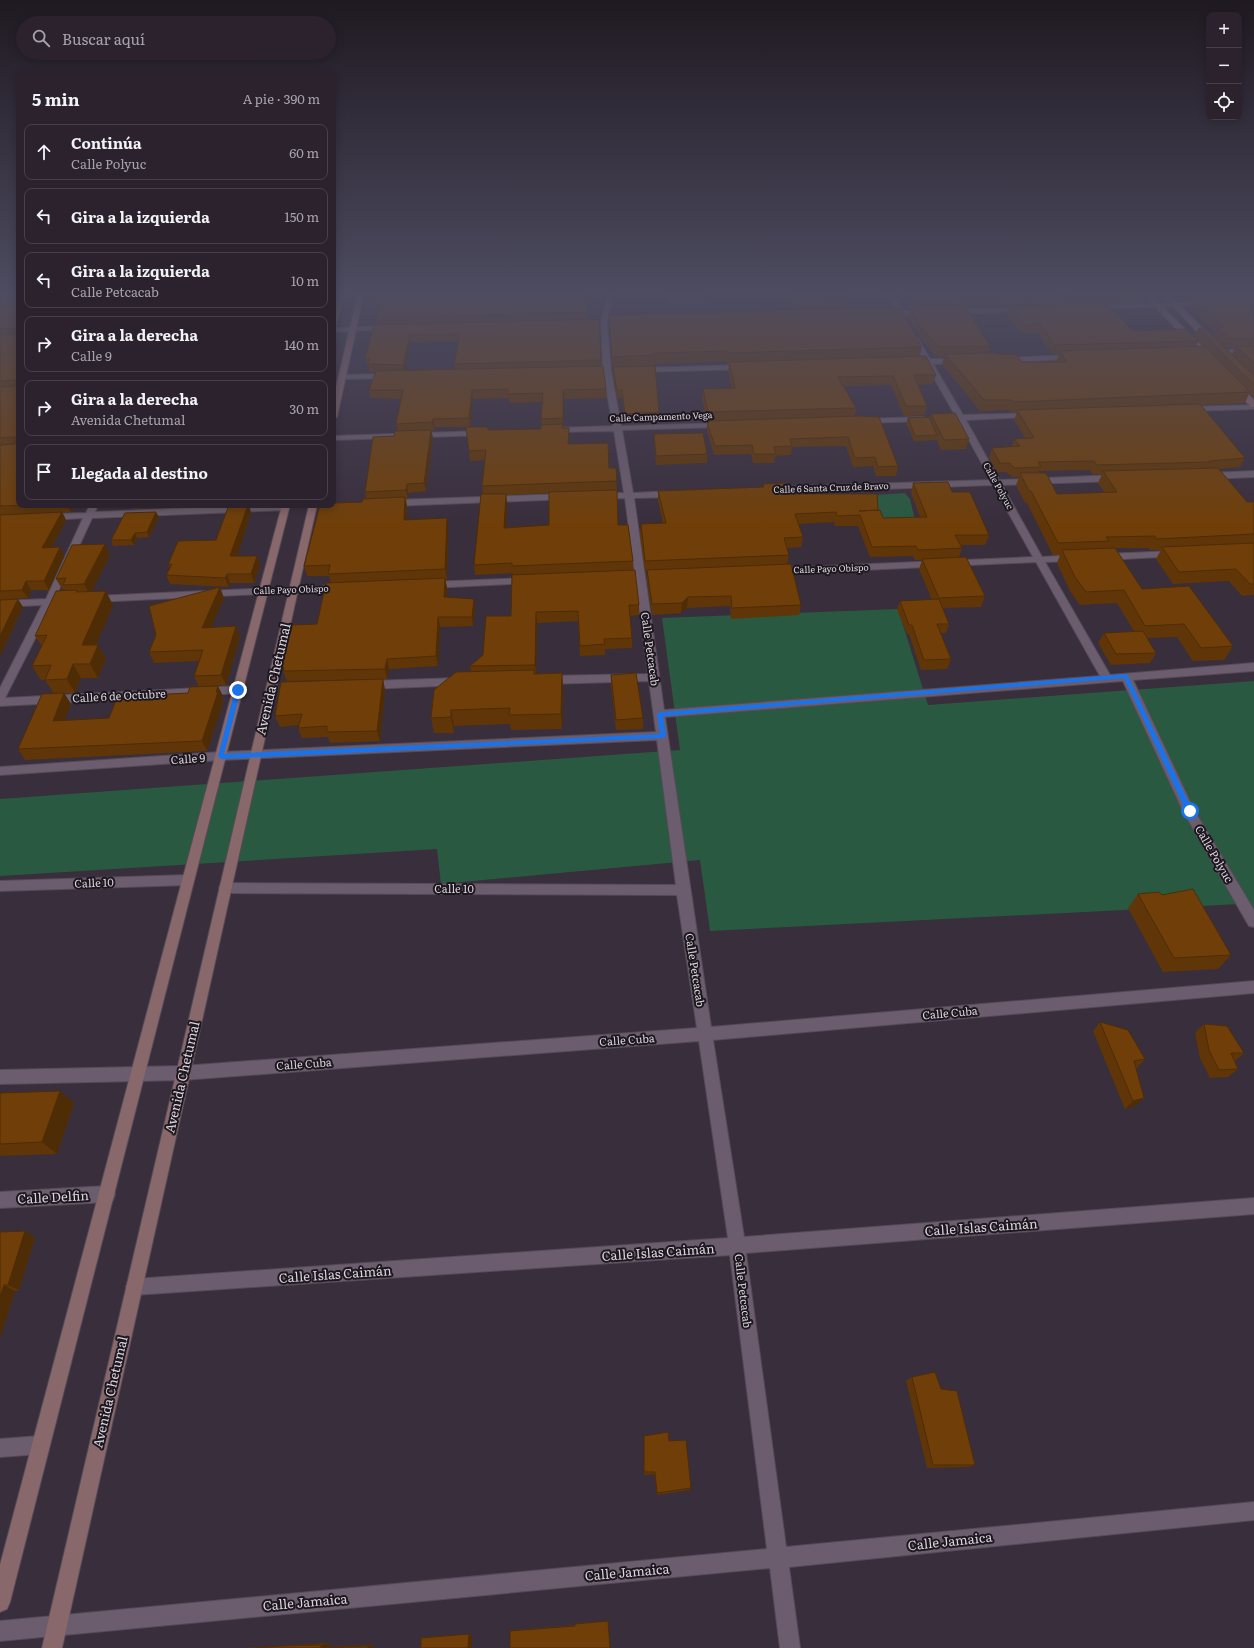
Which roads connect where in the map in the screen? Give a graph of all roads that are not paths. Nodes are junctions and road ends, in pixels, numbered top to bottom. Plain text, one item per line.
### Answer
1 (344, 370) edge
2 (607, 370) edge
3 (630, 370) edge
4 (634, 370) edge
5 (932, 370) edge
6 (397, 376) edge
7 (342, 377) junction
8 (1234, 384) edge
9 (336, 403) edge
10 (1254, 406) edge
11 (1175, 410) edge
12 (1040, 415) edge
13 (961, 418) junction
14 (857, 421) edge
15 (730, 425) edge
16 (618, 428) junction
17 (547, 431) edge
18 (491, 432) edge
19 (336, 438) edge
20 (1254, 474) edge
21 (1202, 476) edge
22 (1123, 478) edge
23 (996, 482) junction
24 (765, 490) edge
25 (685, 493) edge
26 (629, 495) junction
27 (574, 497) edge
28 (589, 497) edge
29 (384, 504) edge
30 (92, 508) edge
31 (242, 508) edge
32 (285, 508) edge
33 (314, 508) edge
34 (88, 515) junction
35 (37, 517) edge
36 (1182, 553) edge
37 (1095, 557) edge
38 (1079, 558) edge
39 (1039, 560) junction
40 (767, 571) edge
41 (537, 580) edge
42 (419, 585) edge
43 (348, 588) edge
44 (293, 590) junction
45 (264, 591) junction
46 (49, 602) junction
47 (0, 604) edge
48 (1254, 667) edge
49 (1126, 676) junction
50 (655, 677) junction
51 (1107, 678) junction
52 (535, 680) edge
53 (471, 682) edge
54 (359, 685) edge
55 (238, 690) junction
56 (0, 698) edge
57 (0, 702) edge
58 (660, 714) junction
59 (663, 736) junction
60 (221, 756) junction
61 (256, 756) junction
62 (0, 771) edge
63 (188, 880) junction
64 (0, 886) edge
65 (225, 888) junction
66 (683, 890) junction
67 (1254, 922) edge
68 (1254, 988) edge
69 (704, 1034) junction
70 (183, 1072) junction
71 (138, 1074) junction
72 (0, 1077) edge
73 (106, 1194) junction
74 (0, 1200) edge
75 (1254, 1206) edge
76 (737, 1246) junction
77 (134, 1287) junction
78 (40, 1445) junction
79 (0, 1448) edge
80 (1254, 1510) edge
81 (777, 1558) junction
82 (0, 1602) edge
83 (57, 1625) junction
84 (0, 1631) edge
85 (52, 1648) edge
86 (790, 1648) edge

1 - 7 main road
2 - 16 street, Calle Petcacab
3 - 4 street
5 - 13 street, Calle Polyuc
6 - 7 street
7 - 9 main road
8 - 10 main road
10 - 11 street
12 - 13 street
13 - 14 street
13 - 23 street, Calle Polyuc
15 - 16 street, Calle Campamento Vega
16 - 17 street, Calle Campamento Vega
16 - 26 street, Calle Petcacab
18 - 19 street
20 - 21 street
22 - 23 street, Calle 6 Santa Cruz de Bravo
23 - 24 street, Calle 6 Santa Cruz de Bravo
23 - 39 street, Calle Polyuc
25 - 26 street
26 - 28 street
26 - 50 street, Calle Petcacab
27 - 29 street
30 - 34 street
31 - 34 street
32 - 45 main road
33 - 44 main road, Avenida Chetumal
34 - 35 street
34 - 46 street
36 - 37 street
38 - 39 street, Calle Payo Obispo
39 - 40 street, Calle Payo Obispo
39 - 51 street, Calle Polyuc
41 - 42 street
43 - 44 street, Calle Payo Obispo
44 - 45 street, Calle Payo Obispo
44 - 61 main road, Avenida Chetumal
45 - 46 street, Calle Payo Obispo
45 - 55 main road
46 - 47 street, Calle Payo Obispo
46 - 56 street
48 - 49 street
49 - 51 street
49 - 67 street, Calle Polyuc
50 - 52 street
50 - 58 street, Calle Petcacab
51 - 58 street
53 - 54 street
55 - 57 street, Calle 6 de Octubre
55 - 60 main road
58 - 59 street, Calle Petcacab
59 - 61 street, Calle 9
59 - 66 street, Calle Petcacab
60 - 61 street, Calle 9
60 - 62 street, Calle 9
60 - 63 main road
61 - 65 main road, Avenida Chetumal
63 - 64 street, Calle 10
63 - 71 main road
65 - 66 street, Calle 10
65 - 70 main road, Avenida Chetumal
66 - 69 street, Calle Petcacab
68 - 69 street, Calle Cuba
69 - 70 street, Calle Cuba
69 - 76 street, Calle Petcacab
70 - 71 street, Calle Cuba
70 - 77 main road, Avenida Chetumal
71 - 72 street, Calle Cuba
71 - 73 main road
73 - 74 street, Calle Delfin
73 - 78 main road
75 - 76 street, Calle Islas Caimán
76 - 77 street, Calle Islas Caimán
76 - 81 street, Calle Petcacab
77 - 83 main road, Avenida Chetumal
78 - 79 street
78 - 82 main road
80 - 81 street, Calle Jamaica
81 - 83 street, Calle Jamaica
81 - 86 street, Calle Petcacab
83 - 84 street, Calle Jamaica
83 - 85 main road, Avenida Chetumal

